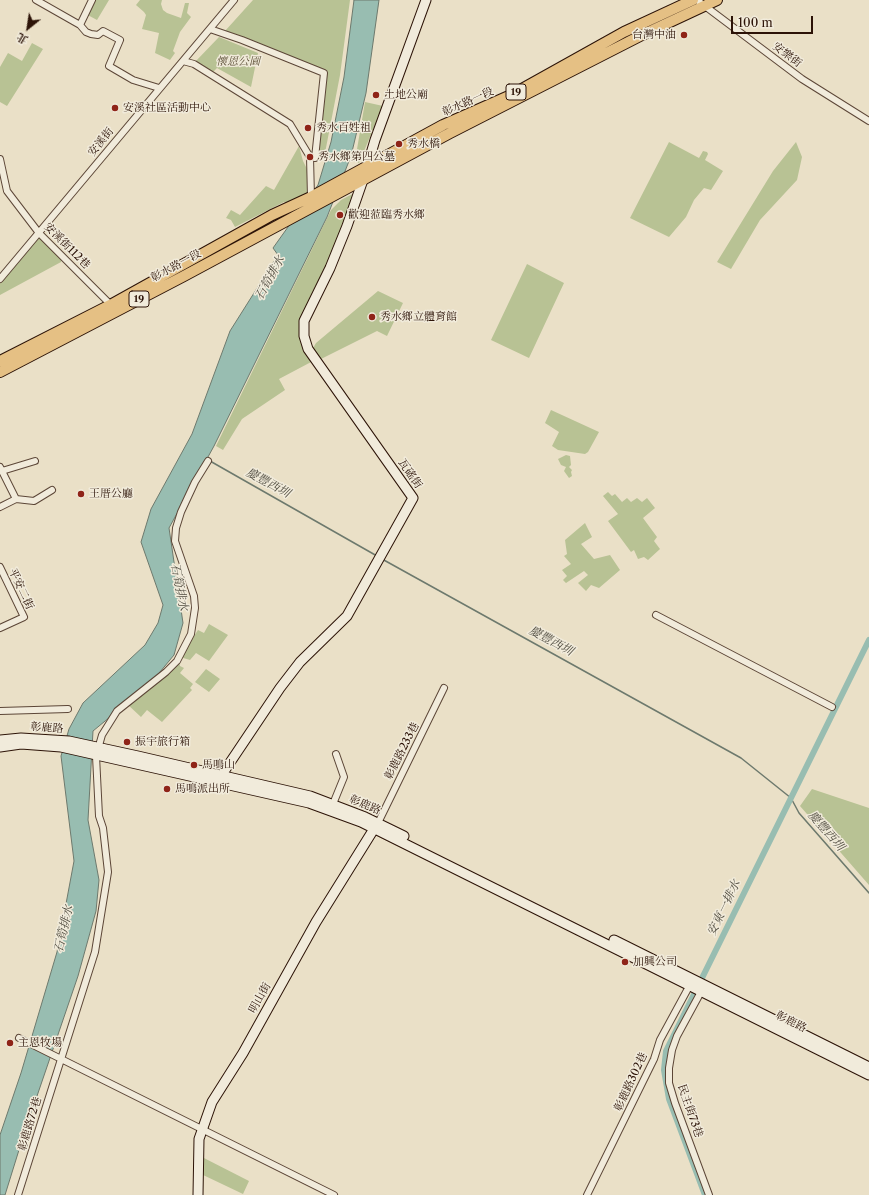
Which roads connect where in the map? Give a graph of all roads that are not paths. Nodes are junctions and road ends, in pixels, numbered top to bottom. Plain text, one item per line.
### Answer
1 (36, 0) edge
2 (92, 0) edge
3 (234, 0) edge
4 (426, 0) edge
5 (693, 0) edge
6 (697, 0) edge
7 (716, 0) edge
8 (706, 6) junction
9 (80, 25) junction
10 (210, 29) junction
11 (183, 61) junction
12 (159, 88) junction
13 (869, 121) edge
14 (310, 157) junction
15 (0, 159) edge
16 (365, 172) junction
17 (7, 191) junction
18 (0, 195) edge
19 (311, 197) junction
20 (39, 233) junction
21 (0, 279) edge
22 (113, 308) junction
23 (0, 362) edge
24 (0, 372) edge
25 (35, 461) dead end
26 (208, 461) dead end
27 (1, 469) edge
28 (52, 490) dead end
29 (16, 499) junction
30 (0, 507) edge
31 (0, 567) edge
32 (656, 615) dead end
33 (0, 628) edge
34 (444, 688) dead end
35 (832, 707) dead end
36 (68, 709) dead end
37 (0, 711) edge
38 (0, 740) edge
39 (68, 745) junction
40 (0, 747) edge
41 (95, 751) junction
42 (336, 754) dead end
43 (221, 776) junction
44 (204, 780) junction
45 (309, 800) junction
46 (333, 804) junction
47 (376, 826) junction
48 (692, 981) junction
49 (703, 987) junction
50 (19, 1038) dead end
51 (812, 1042) junction
52 (61, 1059) junction
53 (869, 1067) edge
54 (869, 1075) edge
55 (202, 1129) junction
56 (18, 1195) edge
57 (198, 1195) edge
58 (334, 1195) edge
59 (587, 1195) edge
60 (709, 1195) edge

1 - 9 street
2 - 9 street
3 - 10 street, 安溪街
4 - 16 main road
5 - 16 main road, 彰水路一段 / 19
6 - 8 street, 安樂街
7 - 8 main road, 彰水路一段 / 19
8 - 13 street, 安樂街
8 - 16 main road, 彰水路一段 / 19
9 - 12 street
10 - 11 street, 安溪街
10 - 14 street
11 - 12 street, 安溪街
11 - 14 street
12 - 20 street, 安溪街
14 - 19 street
15 - 17 street, 安溪街112巷
16 - 19 main road, 彰水路一段 / 19
16 - 22 main road, 彰水路一段 / 19
16 - 43 main road, 瓦磘街
17 - 18 street
17 - 20 street, 安溪街112巷
19 - 22 main road, 彰水路一段 / 19
20 - 21 street, 安溪街
20 - 22 street, 安溪街112巷
22 - 23 main road, 彰水路一段 / 19
22 - 24 main road, 彰水路一段 / 19
25 - 27 street
26 - 41 street
27 - 29 street
28 - 29 street
29 - 30 street
31 - 33 street, 平安二街
32 - 35 street
34 - 47 street, 彰鹿路233巷
36 - 37 street
38 - 39 main road, 彰鹿路
39 - 40 main road, 彰鹿路
39 - 41 main road, 彰鹿路
41 - 43 main road, 彰鹿路
41 - 44 main road, 彰鹿路
41 - 52 street, 彰鹿路72巷
42 - 46 street
43 - 44 main road
43 - 45 main road, 彰鹿路
44 - 45 main road, 彰鹿路
45 - 46 main road, 彰鹿路
45 - 47 main road, 彰鹿路
46 - 47 main road, 彰鹿路
47 - 48 main road, 彰鹿路
47 - 55 main road, 明山街
48 - 49 main road, 彰鹿路
48 - 59 street, 彰鹿路302巷
49 - 51 main road, 彰鹿路
49 - 60 street, 民主街73巷
50 - 52 street
51 - 53 main road, 彰鹿路
51 - 54 main road, 彰鹿路
52 - 55 street
52 - 56 street, 彰鹿路72巷
55 - 57 main road, 明山街
55 - 58 street

